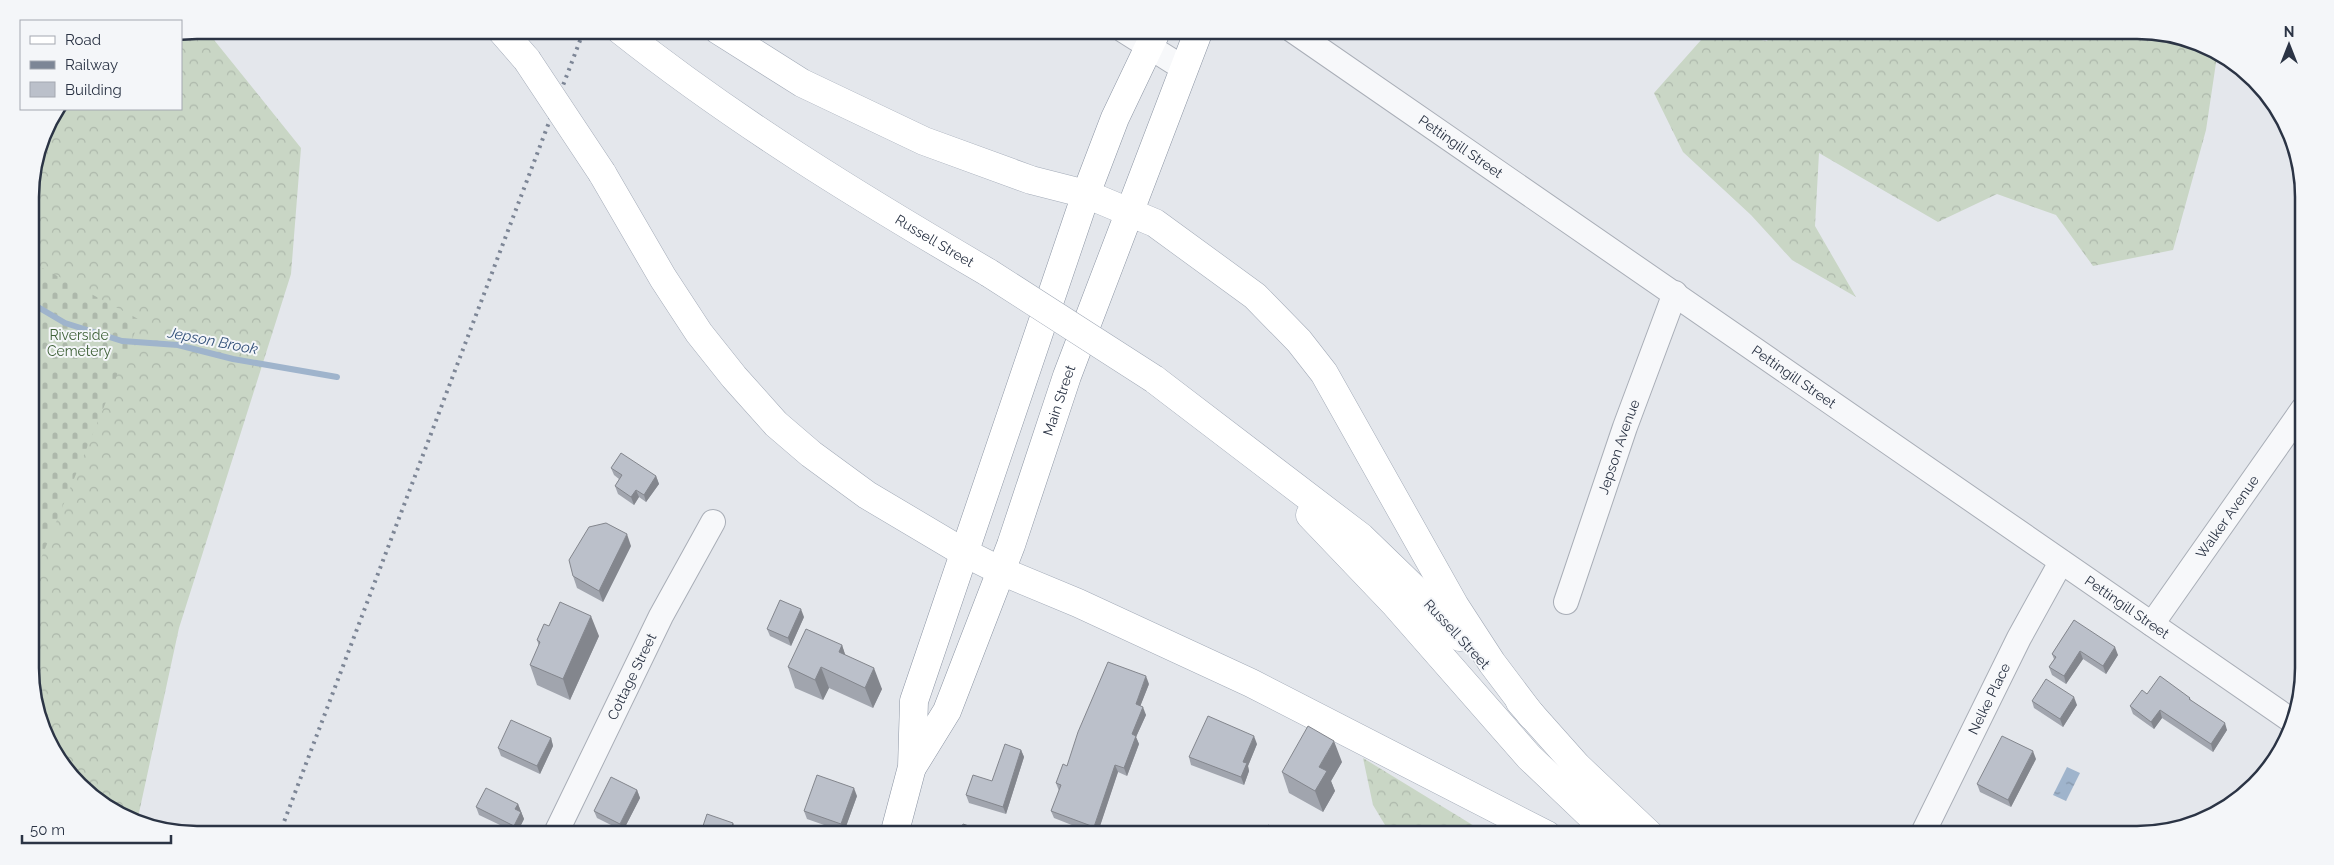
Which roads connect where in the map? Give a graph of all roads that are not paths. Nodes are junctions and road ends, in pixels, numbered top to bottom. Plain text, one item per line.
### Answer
1 (509, 39) edge
2 (631, 39) edge
3 (732, 39) edge
4 (1153, 39) edge
5 (1154, 39) edge
6 (1195, 39) edge
7 (1305, 39) edge
8 (1183, 68) junction
9 (1086, 194) junction
10 (1128, 212) junction
11 (1675, 293) junction
12 (2295, 420) edge
13 (1249, 450) junction
14 (713, 522) dead end
15 (963, 552) junction
16 (2060, 562) junction
17 (1000, 571) junction
18 (1566, 602) dead end
19 (2152, 624) junction
20 (1532, 716) junction
21 (2287, 718) edge
22 (912, 768) junction
23 (559, 826) edge
24 (896, 826) edge
25 (1530, 826) edge
26 (1602, 826) edge
27 (1640, 826) edge
28 (1926, 826) edge

1 - 15 main road, bridge
2 - 13 main road, Russell Street, bridge
3 - 9 main road
4 - 9 main road, Main Street
5 - 8 street
6 - 8 main road, Main Street
7 - 11 street, Pettingill Street
8 - 10 main road, Main Street
9 - 10 main road
9 - 15 main road, Main Street
10 - 17 main road, Main Street
10 - 20 main road
11 - 16 street, Pettingill Street
11 - 18 street, Jepson Avenue
12 - 19 street, Walker Avenue
13 - 20 main road, Russell Street
13 - 26 main road, Russell Street
14 - 23 street, Cottage Street
15 - 17 main road
15 - 22 main road, Main Street
16 - 19 street, Pettingill Street
16 - 28 street, Nelke Place
17 - 22 main road, Main Street
17 - 25 main road
19 - 21 street, Pettingill Street
20 - 27 main road, Russell Street
22 - 24 main road, Main Street

